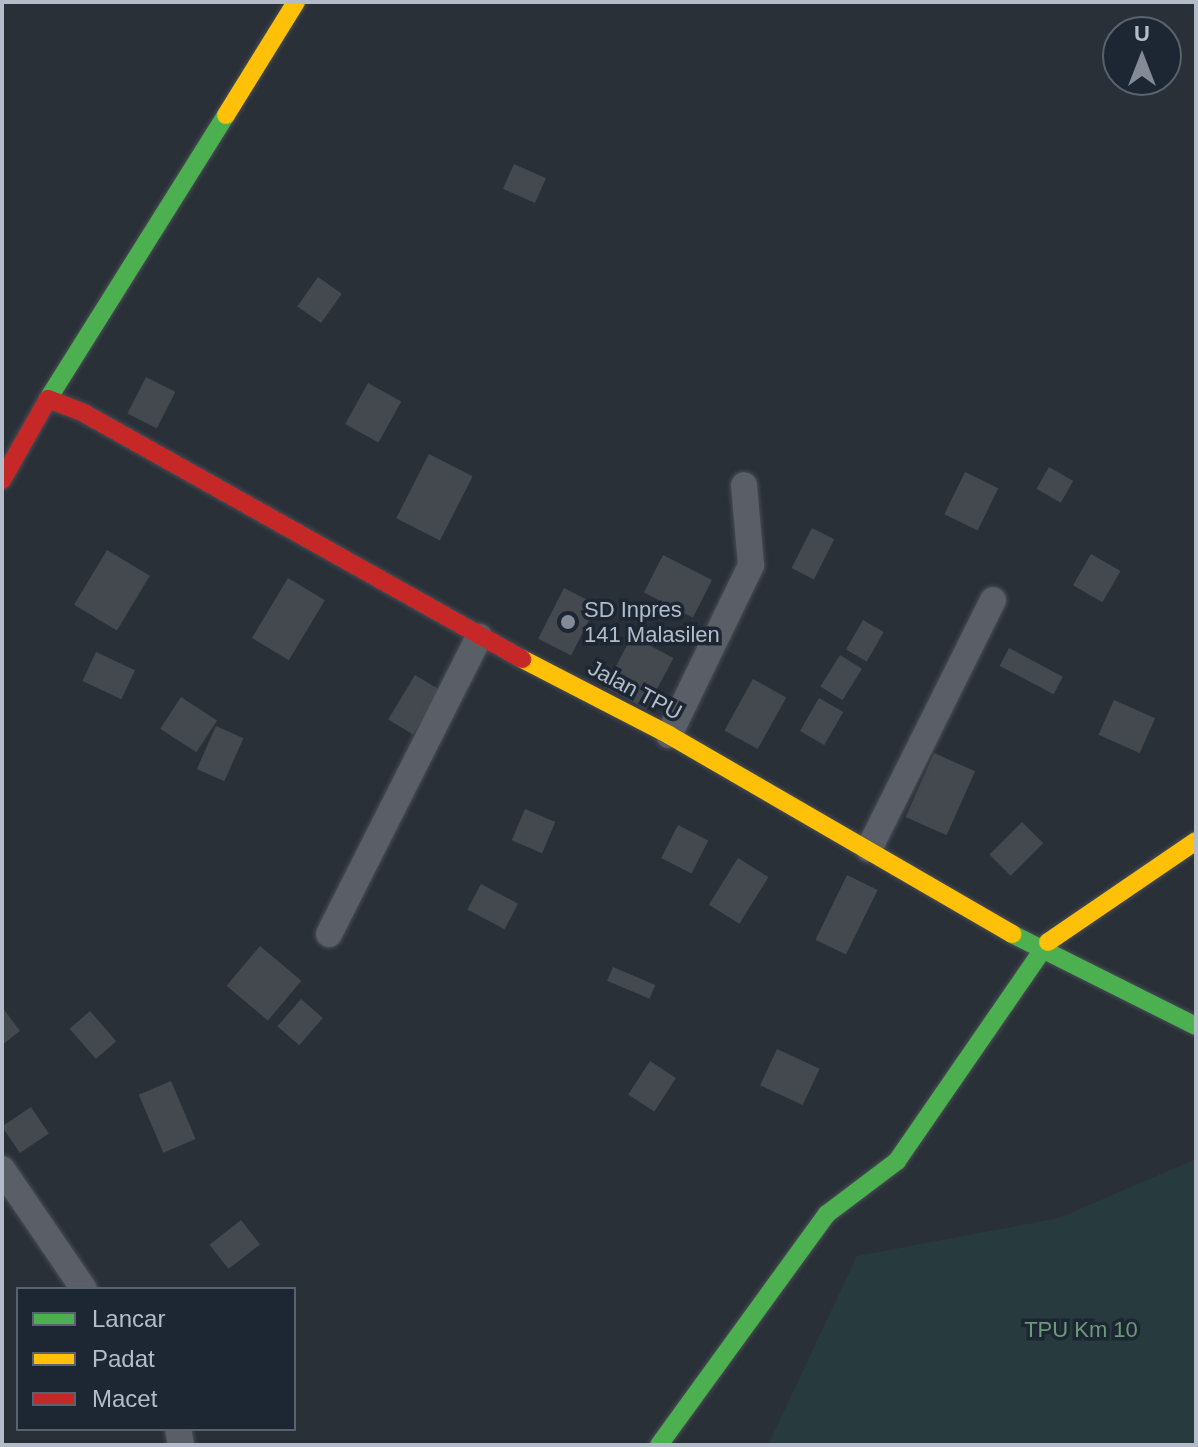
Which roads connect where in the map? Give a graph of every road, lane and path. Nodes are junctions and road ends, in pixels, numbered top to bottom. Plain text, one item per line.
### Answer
1 (296, 2) edge
2 (48, 399) junction
3 (2, 480) edge
4 (744, 485) dead end
5 (993, 600) dead end
6 (479, 637) junction
7 (669, 735) junction
8 (1196, 841) edge
9 (869, 849) junction
10 (329, 934) dead end
11 (1038, 949) junction
12 (1196, 1026) edge
13 (2, 1169) edge
14 (83, 1287) edge
15 (659, 1445) edge

1 - 2 street
2 - 3 street
2 - 6 street, Jalan TPU
4 - 7 street
5 - 9 street
6 - 7 street, Jalan TPU
6 - 10 street
7 - 9 street, Jalan TPU
8 - 11 street
9 - 11 street, Jalan TPU
11 - 12 street, Jalan TPU
11 - 15 street
13 - 14 street

